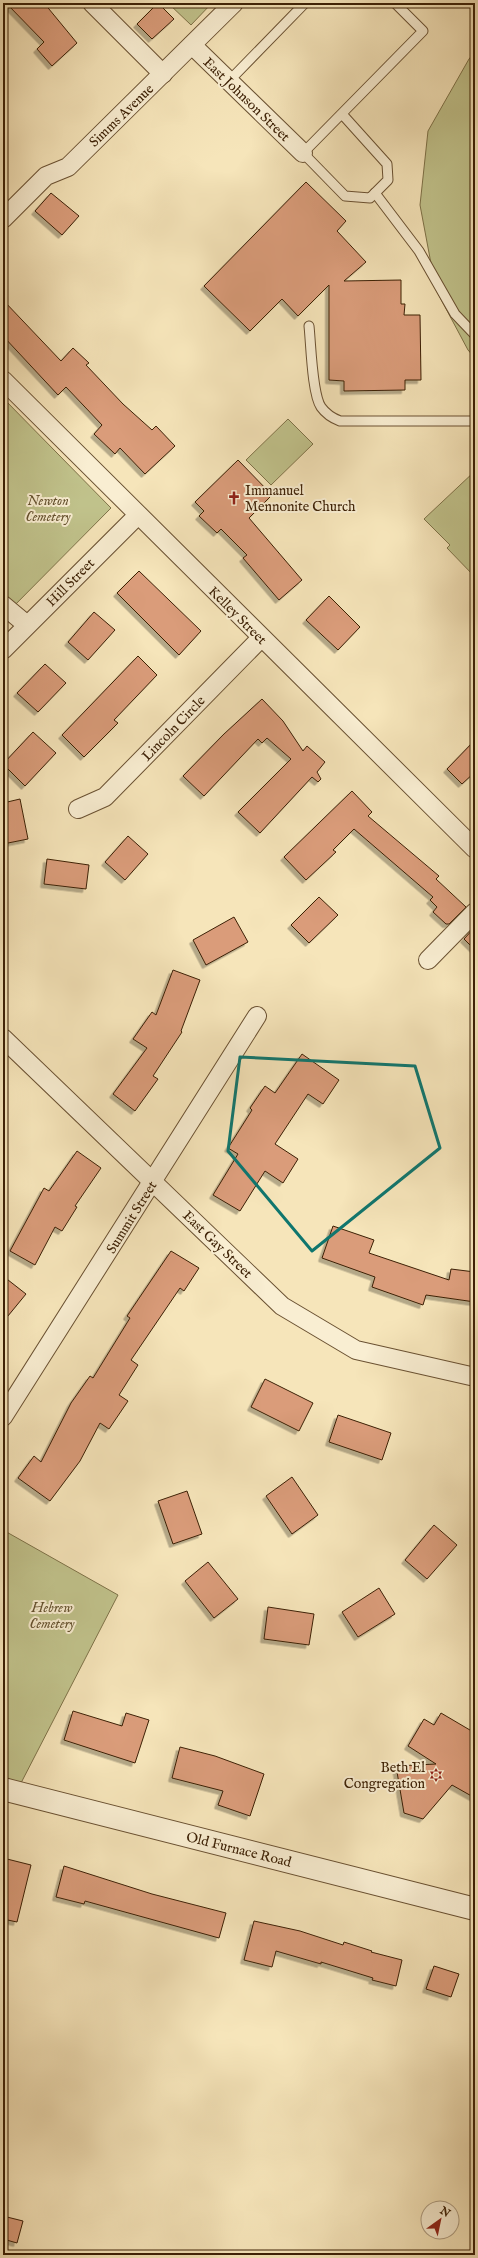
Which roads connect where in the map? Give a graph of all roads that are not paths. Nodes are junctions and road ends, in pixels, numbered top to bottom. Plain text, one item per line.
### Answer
1 (92, 3) edge
2 (234, 3) edge
3 (305, 3) edge
4 (395, 3) edge
5 (192, 45) junction
6 (163, 74) junction
7 (229, 82) junction
8 (342, 114) junction
9 (302, 154) junction
10 (375, 194) junction
11 (3, 219) edge
12 (309, 326) dead end
13 (475, 335) edge
14 (3, 380) edge
15 (475, 421) edge
16 (138, 515) junction
17 (3, 606) edge
18 (27, 625) junction
19 (261, 638) junction
20 (3, 650) edge
21 (78, 809) dead end
22 (475, 849) edge
23 (475, 912) edge
24 (428, 960) dead end
25 (257, 1016) dead end
26 (3, 1038) edge
27 (153, 1182) junction
28 (475, 1377) edge
29 (3, 1417) edge
30 (3, 1789) edge
31 (475, 1909) edge

1 - 6 street
2 - 5 street, Simms Avenue
3 - 7 lane
4 - 8 lane
5 - 6 street, Simms Avenue
5 - 7 street, East Johnson Street
6 - 11 street, Simms Avenue
7 - 9 street, East Johnson Street
8 - 9 lane
8 - 10 lane
9 - 10 lane
10 - 13 lane
12 - 15 lane
14 - 16 street, Kelley Street
16 - 18 street, Hill Street
16 - 19 street, Kelley Street
17 - 18 street
18 - 20 street, Hill Street
19 - 21 street, Lincoln Circle
19 - 22 street, Kelley Street
23 - 24 street
25 - 27 street, Summit Street
26 - 27 street, East Gay Street
27 - 28 street, East Gay Street
27 - 29 street, Summit Street
30 - 31 street, Old Furnace Road

